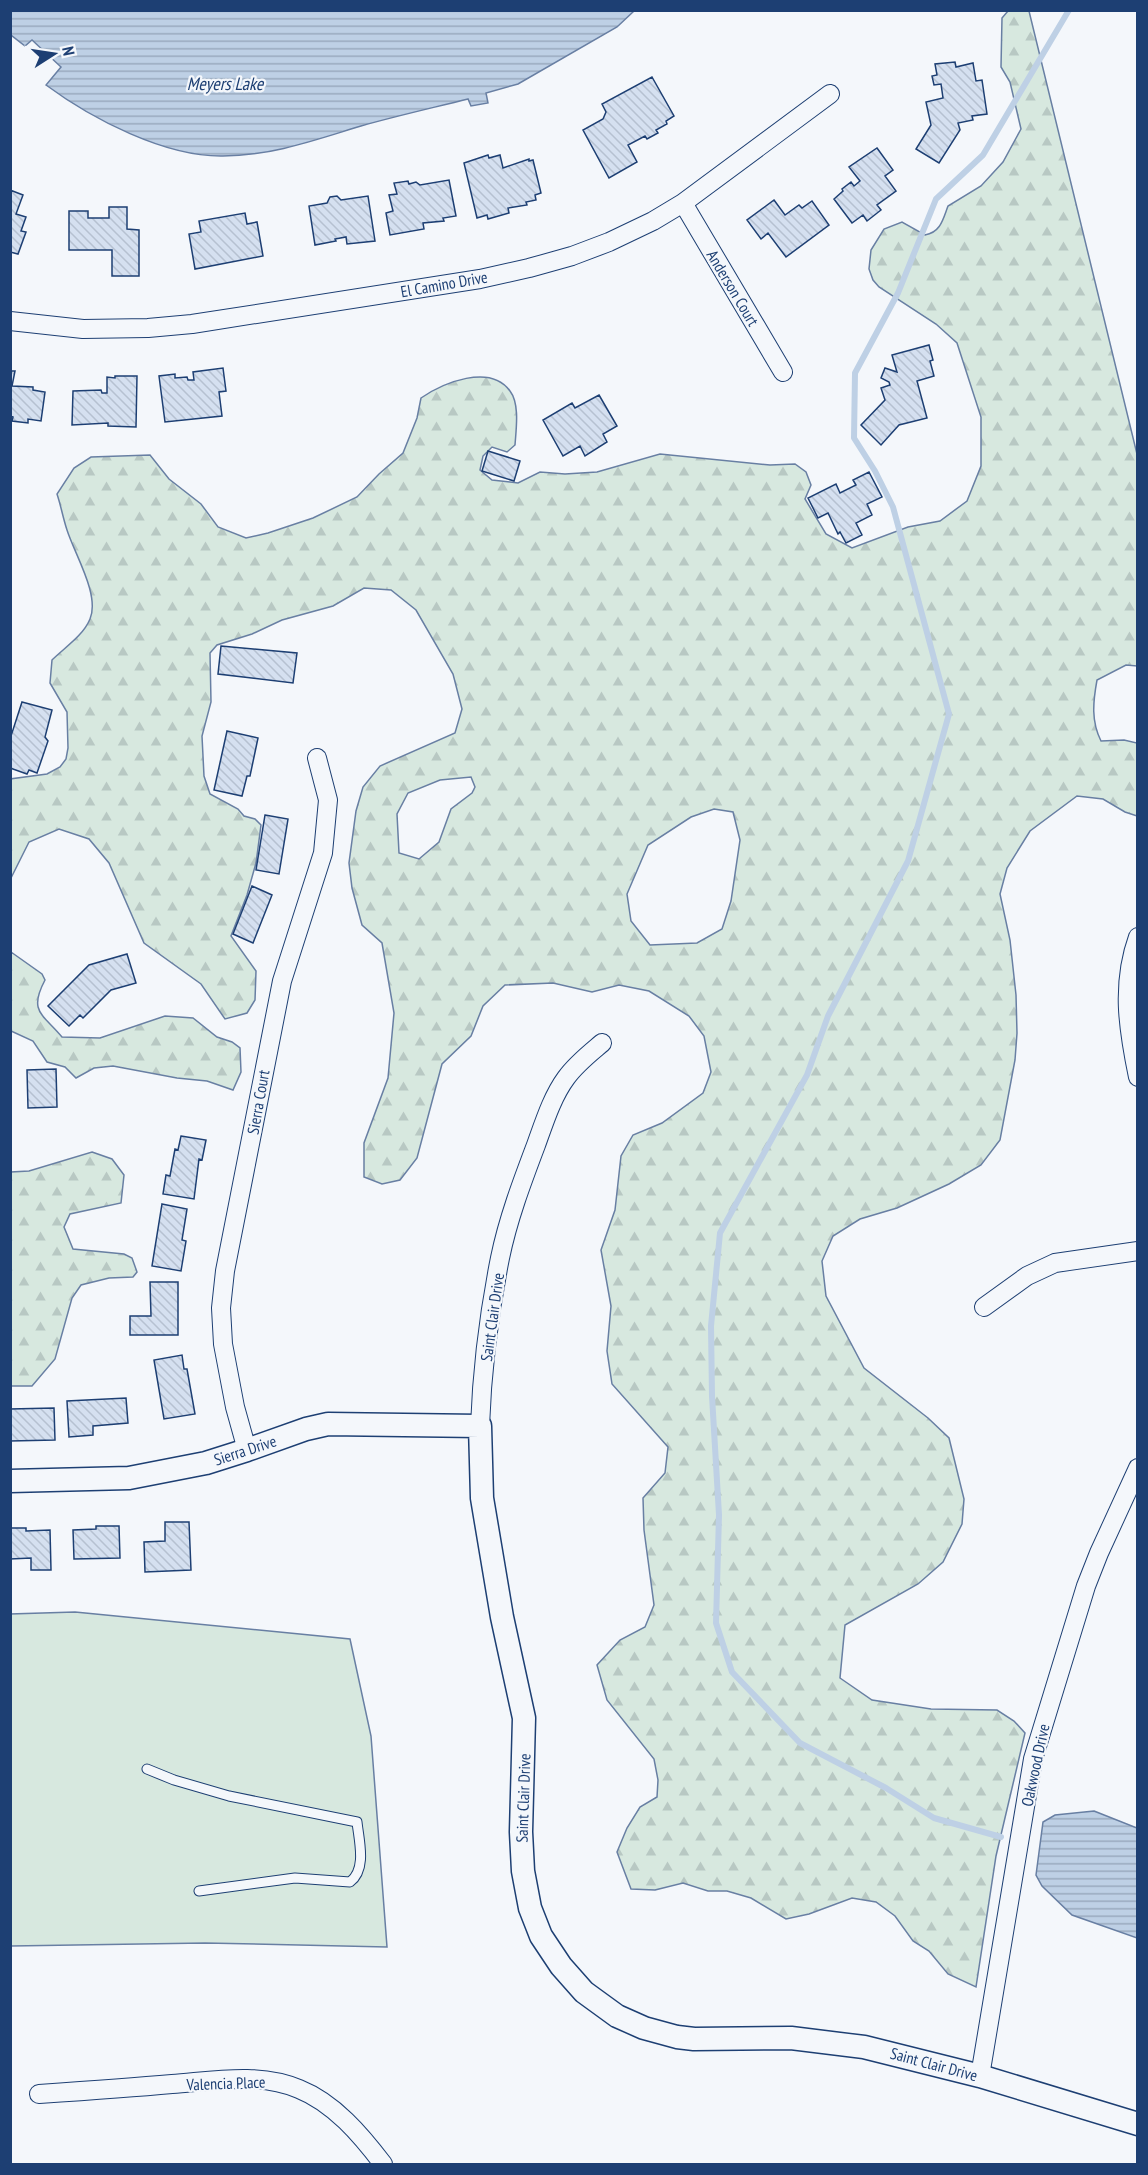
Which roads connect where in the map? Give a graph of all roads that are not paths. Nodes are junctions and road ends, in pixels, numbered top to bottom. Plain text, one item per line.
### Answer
1 (830, 94) dead end
2 (683, 203) junction
3 (10, 321) edge
4 (783, 372) dead end
5 (317, 758) dead end
6 (1137, 937) edge
7 (602, 1043) dead end
8 (1137, 1077) edge
9 (1137, 1251) edge
10 (984, 1306) dead end
11 (480, 1426) junction
12 (247, 1450) junction
13 (1137, 1468) edge
14 (10, 1480) edge
15 (147, 1769) dead end
16 (199, 1891) dead end
17 (980, 2076) junction
18 (39, 2094) dead end
19 (1137, 2124) edge
20 (383, 2164) edge

1 - 2 street, El Camino Drive
2 - 3 street, El Camino Drive
2 - 4 street, Anderson Court
5 - 12 street, Sierra Court
6 - 8 street
7 - 11 street, Saint Clair Drive
9 - 10 street
11 - 12 street, Sierra Drive
11 - 17 street, Saint Clair Drive
12 - 14 street, Sierra Drive
13 - 17 street, Oakwood Drive
15 - 16 lane
17 - 19 street, Saint Clair Drive
18 - 20 street, Valencia Place

